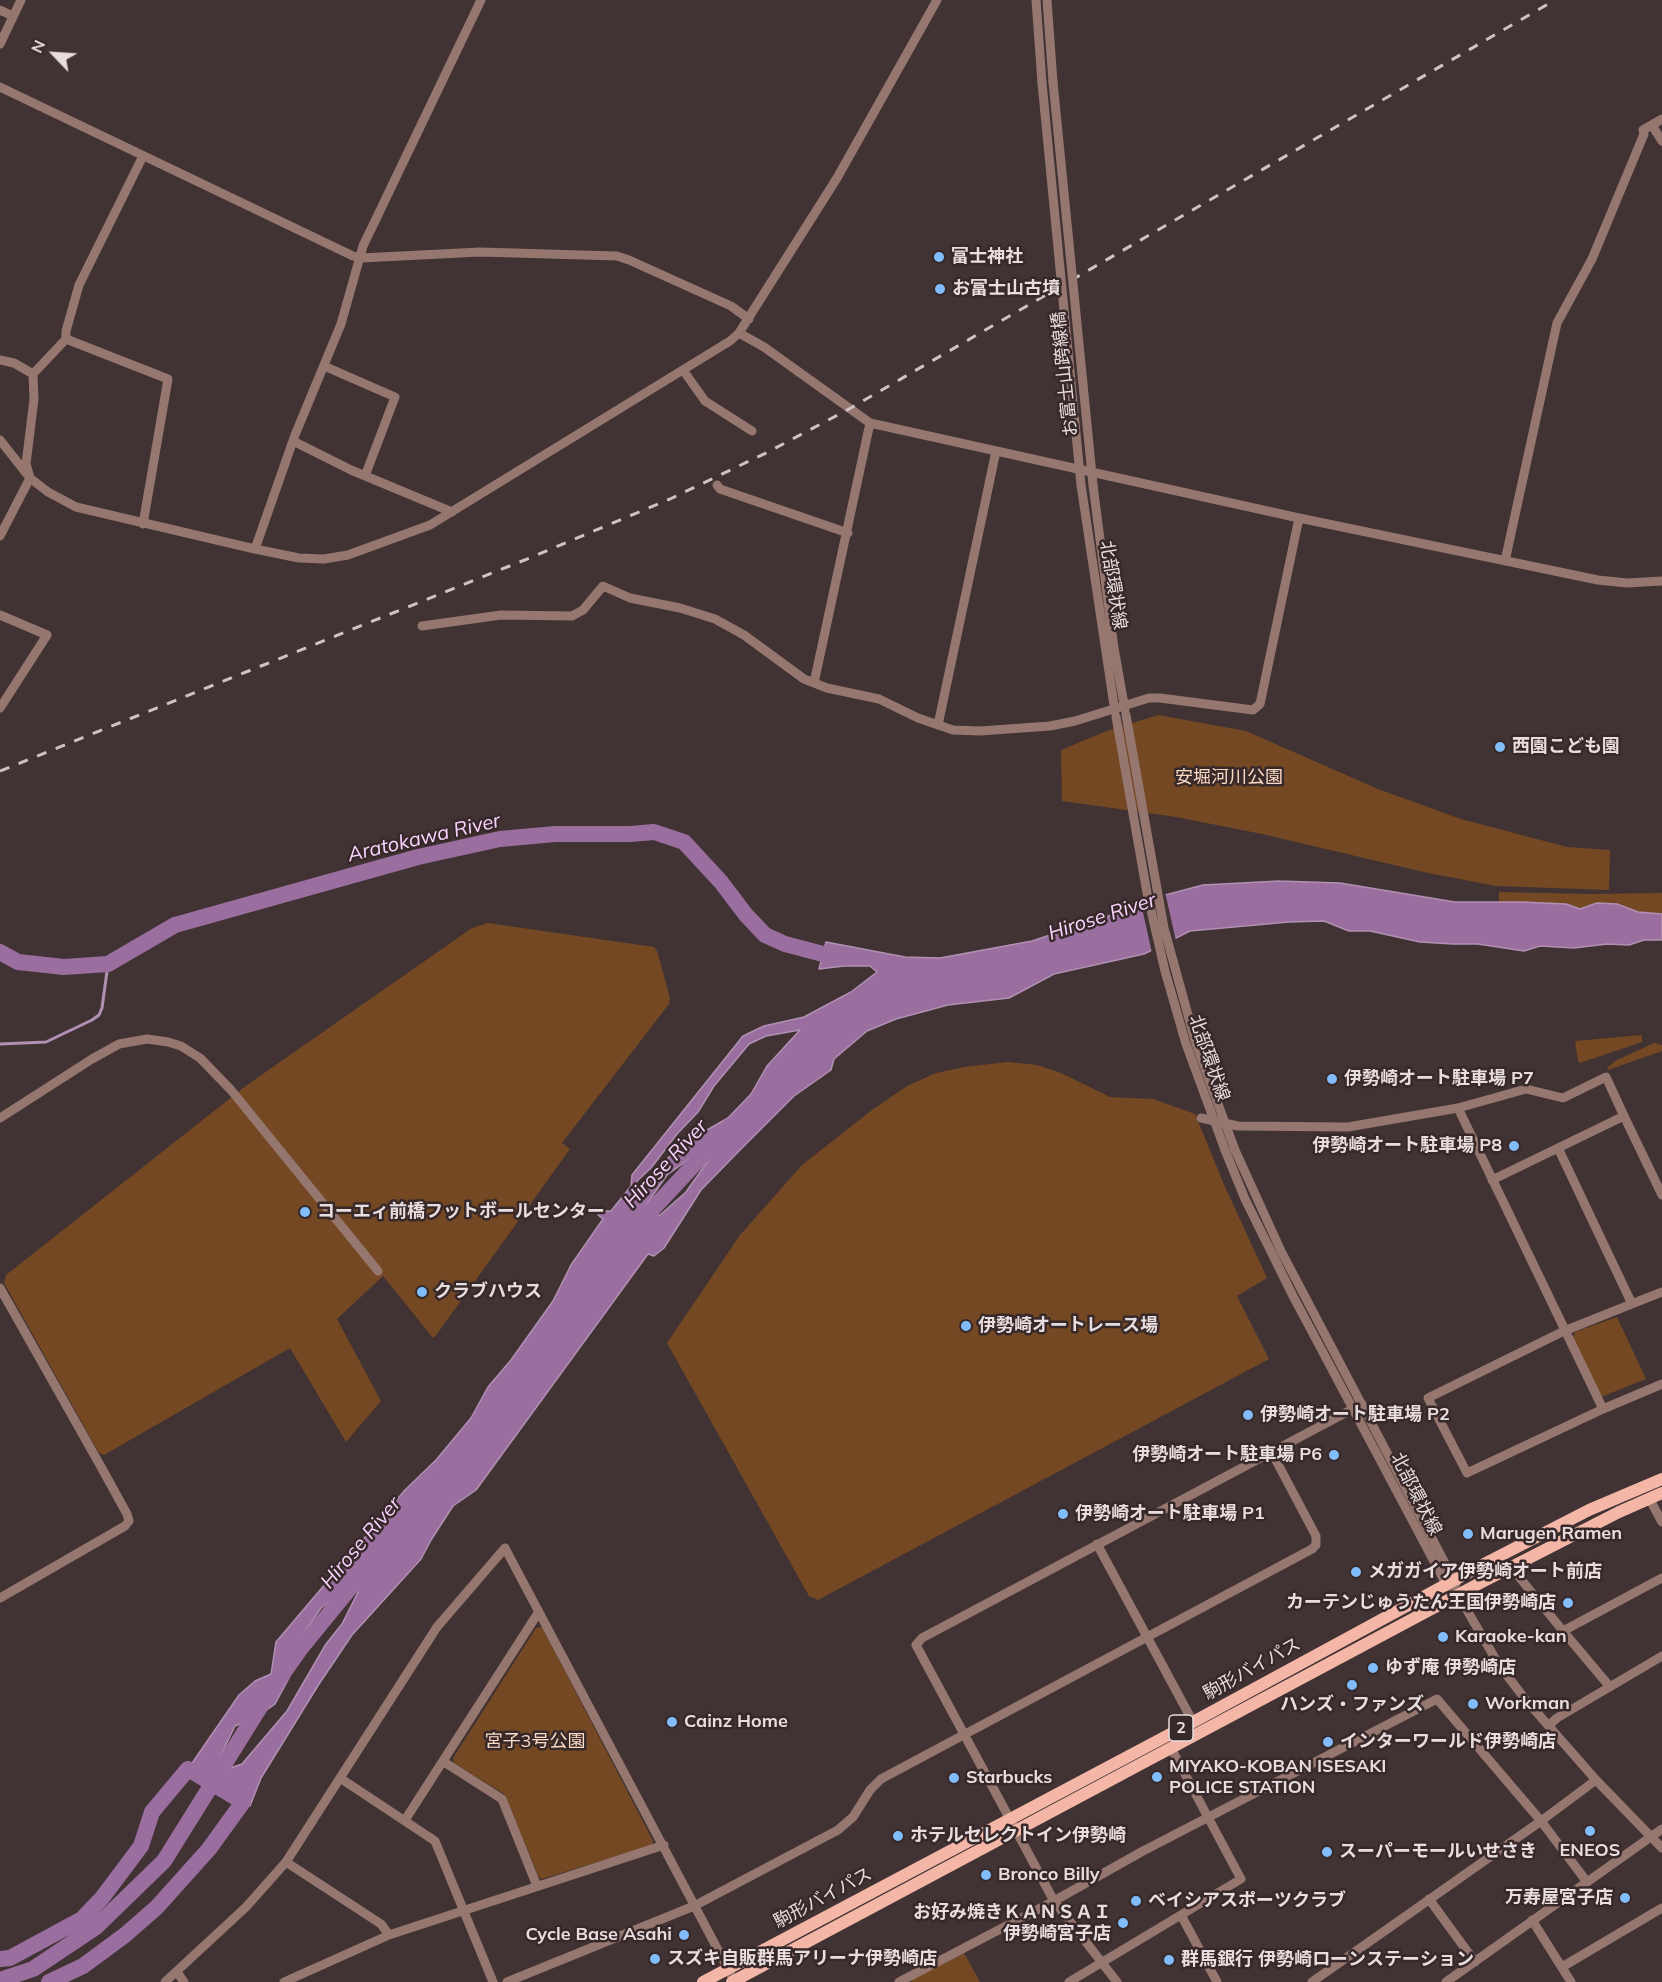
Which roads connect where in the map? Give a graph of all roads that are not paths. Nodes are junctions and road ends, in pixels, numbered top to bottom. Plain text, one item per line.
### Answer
1 (21, 0) edge
2 (481, 0) edge
3 (937, 0) edge
4 (1036, 0) edge
5 (1047, 0) edge
6 (0, 10) edge
7 (13, 16) junction
8 (0, 44) edge
9 (0, 87) edge
10 (1662, 119) edge
11 (1652, 125) junction
12 (1662, 141) edge
13 (143, 156) junction
14 (361, 258) junction
15 (749, 319) junction
16 (739, 333) junction
17 (66, 339) junction
18 (0, 360) edge
19 (324, 366) junction
20 (683, 370) junction
21 (33, 374) junction
22 (870, 423) junction
23 (752, 431) dead end
24 (0, 440) edge
25 (293, 441) junction
26 (996, 451) junction
27 (365, 476) junction
28 (30, 478) junction
29 (717, 485) dead end
30 (1081, 485) joint
31 (1092, 485) joint
32 (0, 510) edge
33 (452, 512) junction
34 (10, 514) junction
35 (1299, 518) junction
36 (143, 524) junction
37 (848, 533) junction
38 (0, 536) edge
39 (255, 549) junction
40 (1504, 561) junction
41 (1662, 581) edge
42 (0, 615) edge
43 (422, 626) dead end
44 (814, 683) junction
45 (0, 708) edge
46 (1120, 711) junction
47 (938, 725) junction
48 (1458, 1108) junction
49 (1624, 1116) junction
50 (0, 1118) edge
51 (1201, 1118) dead end
52 (1558, 1148) junction
53 (1657, 1174) edge
54 (1491, 1180) junction
55 (1662, 1195) edge
56 (378, 1271) dead end
57 (0, 1288) edge
58 (1662, 1292) edge
59 (1632, 1304) junction
60 (1564, 1331) junction
61 (1662, 1384) edge
62 (1357, 1406) junction
63 (1603, 1409) junction
64 (1271, 1451) junction
65 (1662, 1479) edge
66 (1662, 1493) edge
67 (1649, 1498) junction
68 (1662, 1522) edge
69 (1097, 1544) junction
70 (1511, 1567) junction
71 (1662, 1578) edge
72 (1450, 1582) junction
73 (1458, 1595) junction
74 (0, 1598) edge
75 (538, 1613) junction
76 (1563, 1631) junction
77 (1148, 1637) junction
78 (1662, 1656) edge
79 (1610, 1687) junction
80 (1193, 1722) junction
81 (1549, 1725) junction
82 (963, 1734) junction
83 (1171, 1748) junction
84 (444, 1762) junction
85 (340, 1778) junction
86 (1596, 1780) junction
87 (1209, 1817) junction
88 (1009, 1819) junction
89 (405, 1820) junction
90 (1541, 1821) junction
91 (1662, 1829) edge
92 (1016, 1831) junction
93 (1653, 1837) junction
94 (664, 1845) junction
95 (1662, 1848) edge
96 (286, 1862) junction
97 (1587, 1882) junction
98 (537, 1886) junction
99 (1429, 1899) junction
100 (1054, 1901) junction
101 (694, 1906) junction
102 (1662, 1908) edge
103 (464, 1909) junction
104 (1181, 1915) junction
105 (1532, 1920) junction
106 (389, 1935) junction
107 (1475, 1962) junction
108 (1101, 1963) junction
109 (1562, 1967) junction
110 (729, 1968) junction
111 (177, 1972) junction
112 (903, 1981) edge
113 (165, 1982) edge
114 (184, 1982) edge
115 (284, 1982) edge
116 (493, 1982) edge
117 (507, 1982) edge
118 (703, 1982) edge
119 (734, 1982) edge
120 (1069, 1982) edge
121 (1117, 1982) edge
122 (1217, 1982) edge
123 (1312, 1982) edge
124 (1446, 1982) edge
125 (1571, 1982) edge

1 - 7 street
2 - 14 street
3 - 15 street
4 - 30 street, お富士山跨線橋, bridge
5 - 31 street, お富士山跨線橋, bridge
6 - 7 street
7 - 8 street
9 - 13 street
10 - 11 street
11 - 12 street
11 - 40 street
13 - 14 street
13 - 17 street
14 - 15 street
14 - 19 street
15 - 16 street
16 - 20 street
16 - 22 street
17 - 21 street
17 - 36 street
18 - 21 street
19 - 25 street
19 - 27 street
20 - 23 street
20 - 33 street
21 - 28 street
22 - 26 street
22 - 37 street
24 - 28 street
25 - 27 street
25 - 39 street
26 - 35 street
26 - 47 street
27 - 33 street
28 - 34 street
28 - 36 street
29 - 37 street
30 - 46 street, 北部環状線
31 - 46 street, 北部環状線
32 - 34 street
33 - 39 street
34 - 38 street
35 - 40 street
35 - 46 street
36 - 39 street
37 - 44 street
40 - 41 street
42 - 45 street
43 - 44 street
44 - 47 street
46 - 47 street
46 - 62 street, 北部環状線, bridge
48 - 49 street
48 - 51 street
48 - 54 street
49 - 52 street
49 - 53 street
50 - 56 street
52 - 54 street
52 - 59 street
53 - 55 street
54 - 60 street
57 - 74 street
58 - 59 street
59 - 60 street
60 - 63 street
60 - 63 street
61 - 63 street
62 - 64 street
62 - 72 street, 北部環状線
64 - 69 street
64 - 77 street
65 - 72 main road, 駒形バイパス / 2
66 - 67 main road, 駒形バイパス / 2
67 - 68 street
67 - 70 main road, 駒形バイパス / 2
69 - 77 street
69 - 82 street
70 - 73 main road, 駒形バイパス / 2
70 - 76 street
71 - 76 street
72 - 73 street, 北部環状線
72 - 80 main road, 駒形バイパス / 2
73 - 81 street, 北部環状線
73 - 83 main road, 駒形バイパス / 2
75 - 84 street
75 - 85 street
75 - 94 street
76 - 79 street
77 - 80 street
77 - 82 street
78 - 79 street
79 - 81 street
80 - 88 main road, 駒形バイパス / 2
81 - 86 street, 北部環状線
82 - 88 street
82 - 101 street
83 - 87 street
83 - 92 main road, 駒形バイパス / 2
84 - 89 street
84 - 98 street
85 - 89 street
85 - 96 street
86 - 90 street
86 - 93 street, 北部環状線
87 - 90 street
87 - 100 street
87 - 104 street
88 - 92 street
88 - 110 main road, 駒形バイパス / 2
89 - 103 street
90 - 97 street
90 - 99 street
91 - 93 street
92 - 100 street
92 - 119 main road, 駒形バイパス / 2
93 - 95 street, 北部環状線
93 - 97 street
94 - 98 street
94 - 101 street
96 - 106 street
96 - 111 street
97 - 105 street
98 - 103 street
99 - 107 street
99 - 123 street
100 - 108 street
100 - 112 street
101 - 110 street
101 - 117 street
102 - 109 street
103 - 106 street
103 - 116 street
104 - 108 street
104 - 122 street
105 - 107 street
105 - 109 street
106 - 115 street
107 - 124 street
108 - 120 street
108 - 121 street
109 - 125 street
110 - 118 main road, 駒形バイパス / 2
110 - 119 street
111 - 113 street
111 - 114 street

